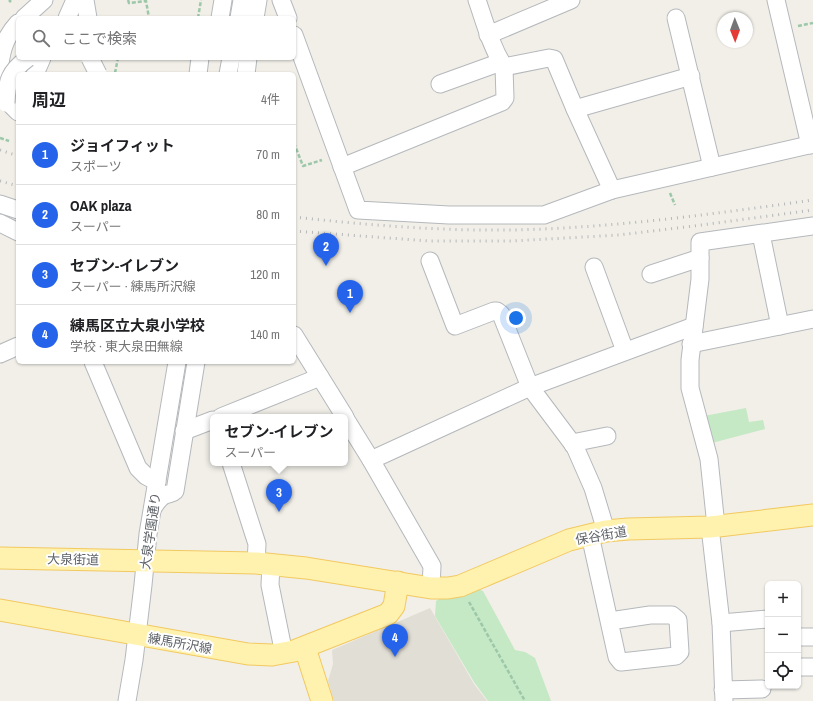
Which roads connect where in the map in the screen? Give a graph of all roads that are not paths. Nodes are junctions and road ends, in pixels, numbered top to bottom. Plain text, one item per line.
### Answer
1 (75, 0) edge
2 (85, 0) edge
3 (223, 0) edge
4 (242, 0) edge
5 (258, 0) edge
6 (281, 0) edge
7 (477, 0) edge
8 (571, 0) edge
9 (776, 0) edge
10 (24, 8) edge
11 (69, 16) edge
12 (88, 16) edge
13 (220, 16) edge
14 (239, 16) edge
15 (255, 16) edge
16 (287, 16) edge
17 (676, 18) dead end
18 (16, 26) edge
19 (0, 32) edge
20 (488, 35) junction
21 (296, 40) edge
22 (25, 60) edge
23 (41, 60) edge
24 (91, 60) edge
25 (94, 60) edge
26 (200, 60) edge
27 (231, 60) edge
28 (248, 60) edge
29 (0, 64) edge
30 (503, 64) junction
31 (36, 72) edge
32 (93, 72) edge
33 (97, 72) edge
34 (198, 72) edge
35 (228, 72) edge
36 (246, 72) edge
37 (691, 76) junction
38 (440, 84) dead end
39 (4, 95) edge
40 (575, 110) junction
41 (812, 144) edge
42 (340, 161) junction
43 (712, 167) junction
44 (612, 190) junction
45 (0, 204) edge
46 (16, 209) edge
47 (0, 223) edge
48 (813, 226) edge
49 (16, 231) edge
50 (761, 234) junction
51 (700, 258) junction
52 (430, 261) dead end
53 (594, 267) dead end
54 (651, 274) dead end
55 (813, 319) edge
56 (694, 326) junction
57 (780, 326) junction
58 (296, 338) edge
59 (691, 344) junction
60 (16, 347) edge
61 (625, 351) junction
62 (0, 354) edge
63 (94, 364) edge
64 (177, 364) edge
65 (196, 364) edge
66 (320, 377) junction
67 (530, 387) junction
68 (228, 414) edge
69 (343, 414) edge
70 (210, 421) edge
71 (348, 422) edge
72 (184, 431) junction
73 (607, 436) dead end
74 (573, 445) junction
75 (371, 460) junction
76 (232, 466) edge
77 (157, 482) junction
78 (153, 508) junction
79 (813, 516) edge
80 (713, 527) junction
81 (598, 533) junction
82 (0, 558) edge
83 (146, 561) junction
84 (264, 564) junction
85 (398, 582) junction
86 (430, 588) junction
87 (0, 610) edge
88 (765, 619) edge
89 (610, 621) dead end
90 (721, 623) junction
91 (137, 635) junction
92 (305, 648) junction
93 (284, 654) junction
94 (801, 667) edge
95 (813, 667) edge
96 (762, 689) dead end
97 (724, 696) edge
98 (127, 701) edge
99 (322, 701) edge

1 - 11 street
2 - 12 street
3 - 13 street
4 - 14 street
5 - 15 street
6 - 16 street
7 - 20 street
8 - 20 street
9 - 41 street
10 - 19 street
17 - 37 street
18 - 29 street
20 - 30 street
21 - 42 street
22 - 39 street, bridge
23 - 31 street
24 - 33 street, bridge
25 - 32 street
26 - 34 street
27 - 35 street
28 - 36 street
30 - 38 street
30 - 40 street
30 - 42 street
37 - 40 street
37 - 43 street
40 - 44 street
41 - 43 street
42 - 44 street
43 - 44 street
45 - 46 street
47 - 49 street
48 - 50 street
50 - 51 street
50 - 57 street
51 - 54 street
51 - 56 street
52 - 67 street
53 - 61 street
55 - 57 street
56 - 59 street
56 - 61 street
57 - 59 street
58 - 66 street
59 - 80 street
60 - 62 street
61 - 67 street
63 - 77 street
64 - 77 street, 大泉学園通り
65 - 72 street
66 - 68 street
66 - 69 street
67 - 74 street
67 - 75 street
70 - 72 street
71 - 75 street
72 - 78 street
73 - 74 street
74 - 81 street
75 - 86 street
76 - 84 street
77 - 78 street, 大泉学園通り
78 - 83 street, 大泉学園通り
79 - 80 main road, 保谷街道
80 - 81 main road, 保谷街道
80 - 90 street
81 - 86 main road, 保谷街道
81 - 89 street
82 - 83 main road, 大泉街道
83 - 84 main road
83 - 91 street, 大泉学園通り
84 - 85 main road
84 - 93 street
85 - 86 main road, 保谷街道
85 - 92 main road, 練馬所沢線
87 - 91 main road, 練馬所沢線
88 - 90 street
90 - 97 street
91 - 93 main road, 練馬所沢線
91 - 98 street, 大泉学園通り
92 - 93 main road, 練馬所沢線
92 - 99 main road
94 - 95 street
96 - 97 street

